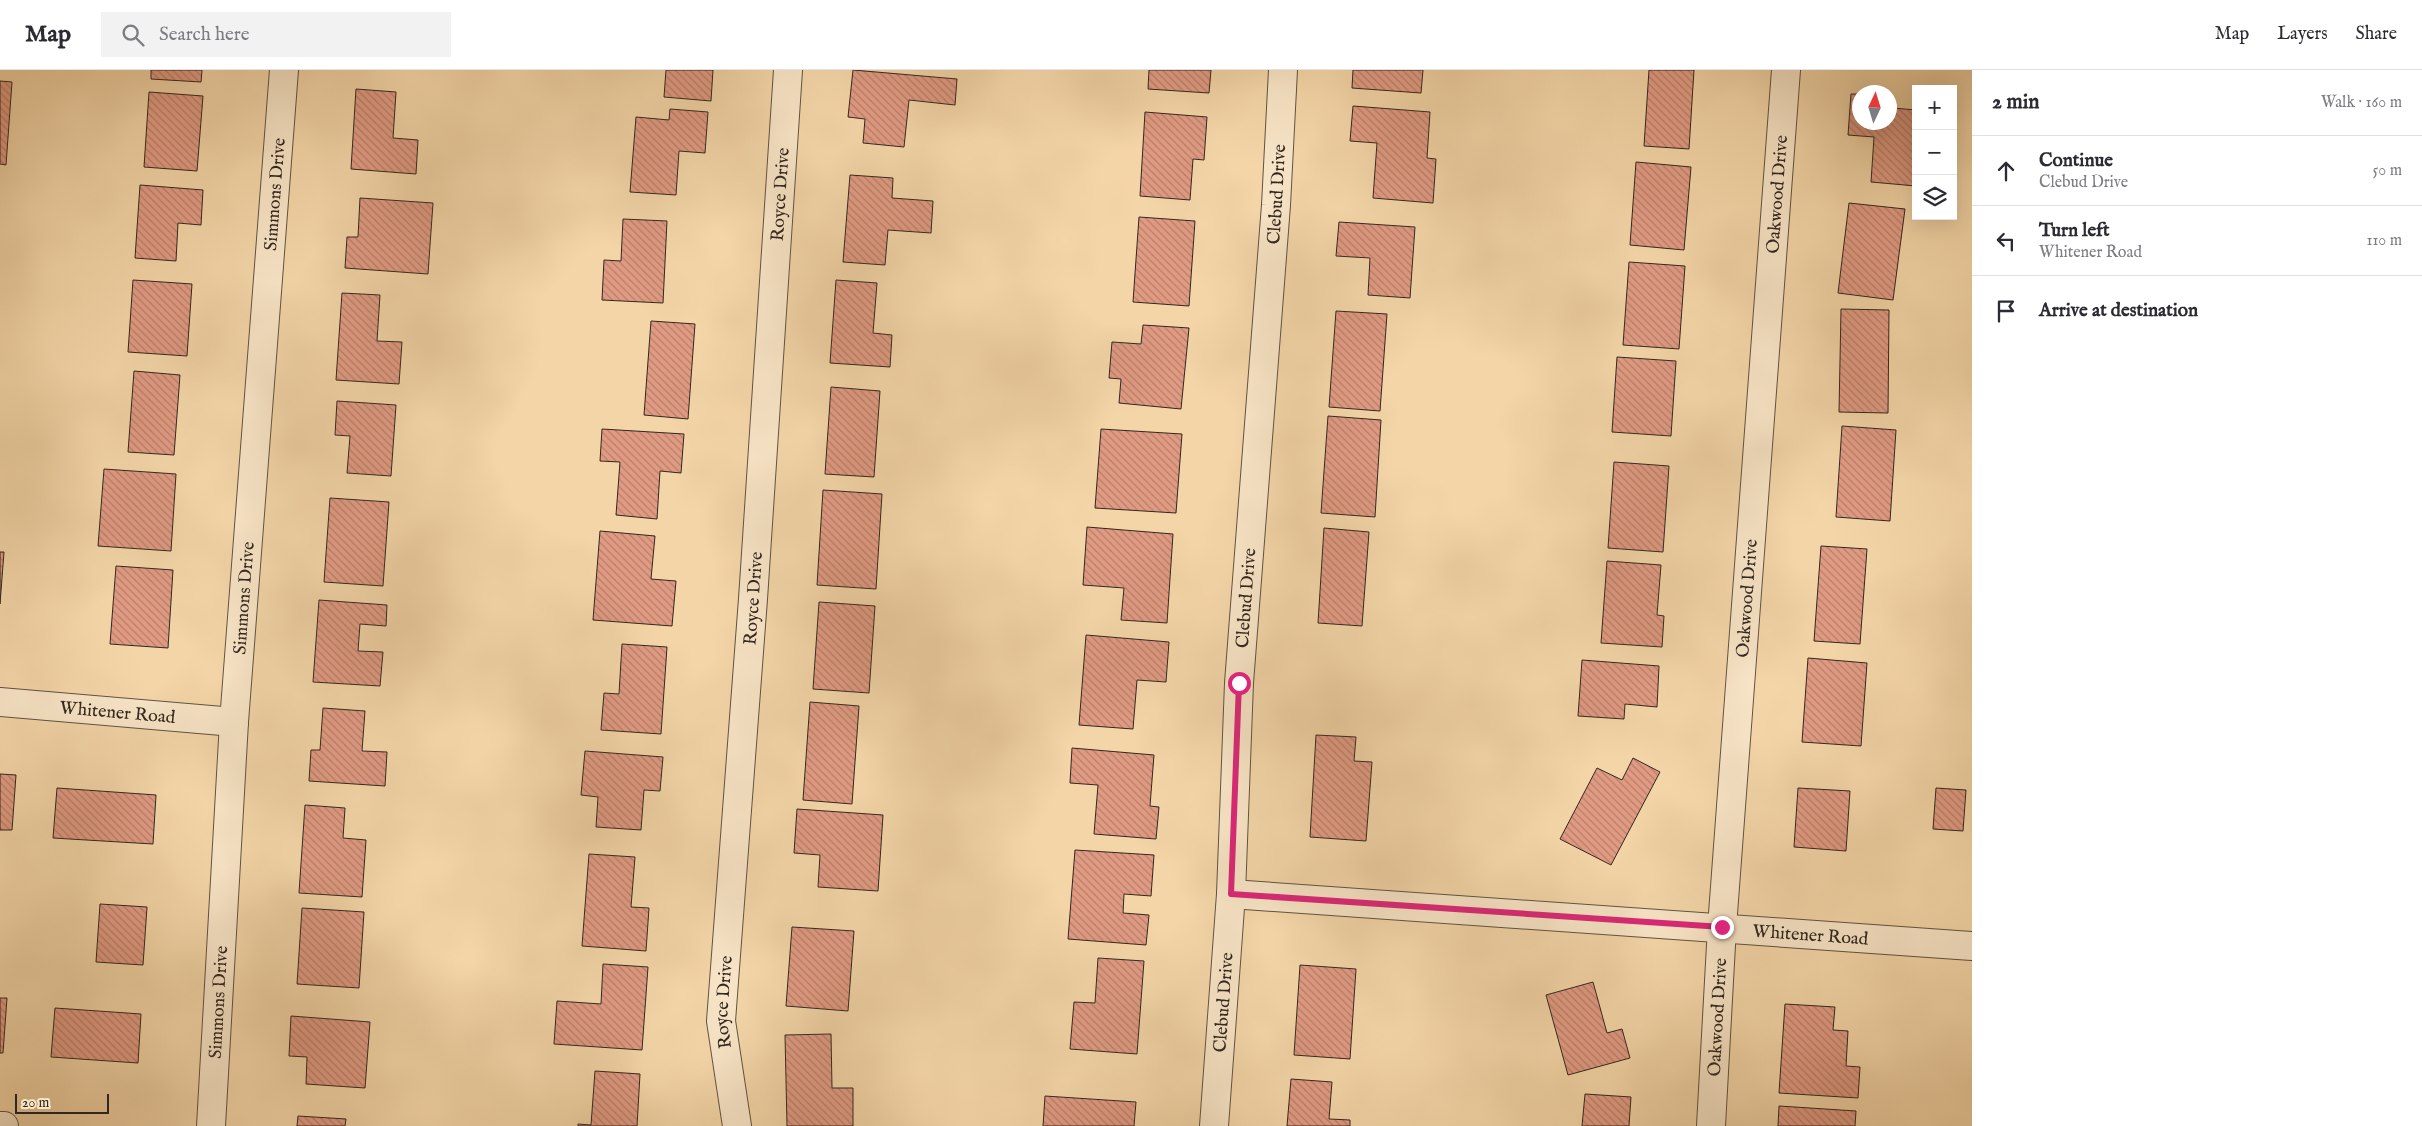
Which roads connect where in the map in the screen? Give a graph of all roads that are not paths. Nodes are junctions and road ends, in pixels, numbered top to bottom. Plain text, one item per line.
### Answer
1 (284, 70) edge
2 (788, 70) edge
3 (1283, 70) edge
4 (1786, 70) edge
5 (0, 702) edge
6 (234, 722) junction
7 (1231, 894) junction
8 (1722, 927) junction
9 (1972, 946) edge
10 (0, 1126) edge
11 (4, 1126) edge
12 (211, 1126) edge
13 (737, 1126) edge
14 (1214, 1126) edge
15 (1711, 1126) edge

1 - 6 street, Simmons Drive
2 - 13 street, Royce Drive
3 - 7 street, Clebud Drive
4 - 8 street, Oakwood Drive
5 - 6 street, Whitener Road
6 - 12 street, Simmons Drive
7 - 8 street, Whitener Road
7 - 14 street, Clebud Drive
8 - 9 street, Whitener Road
8 - 15 street, Oakwood Drive
10 - 11 street

